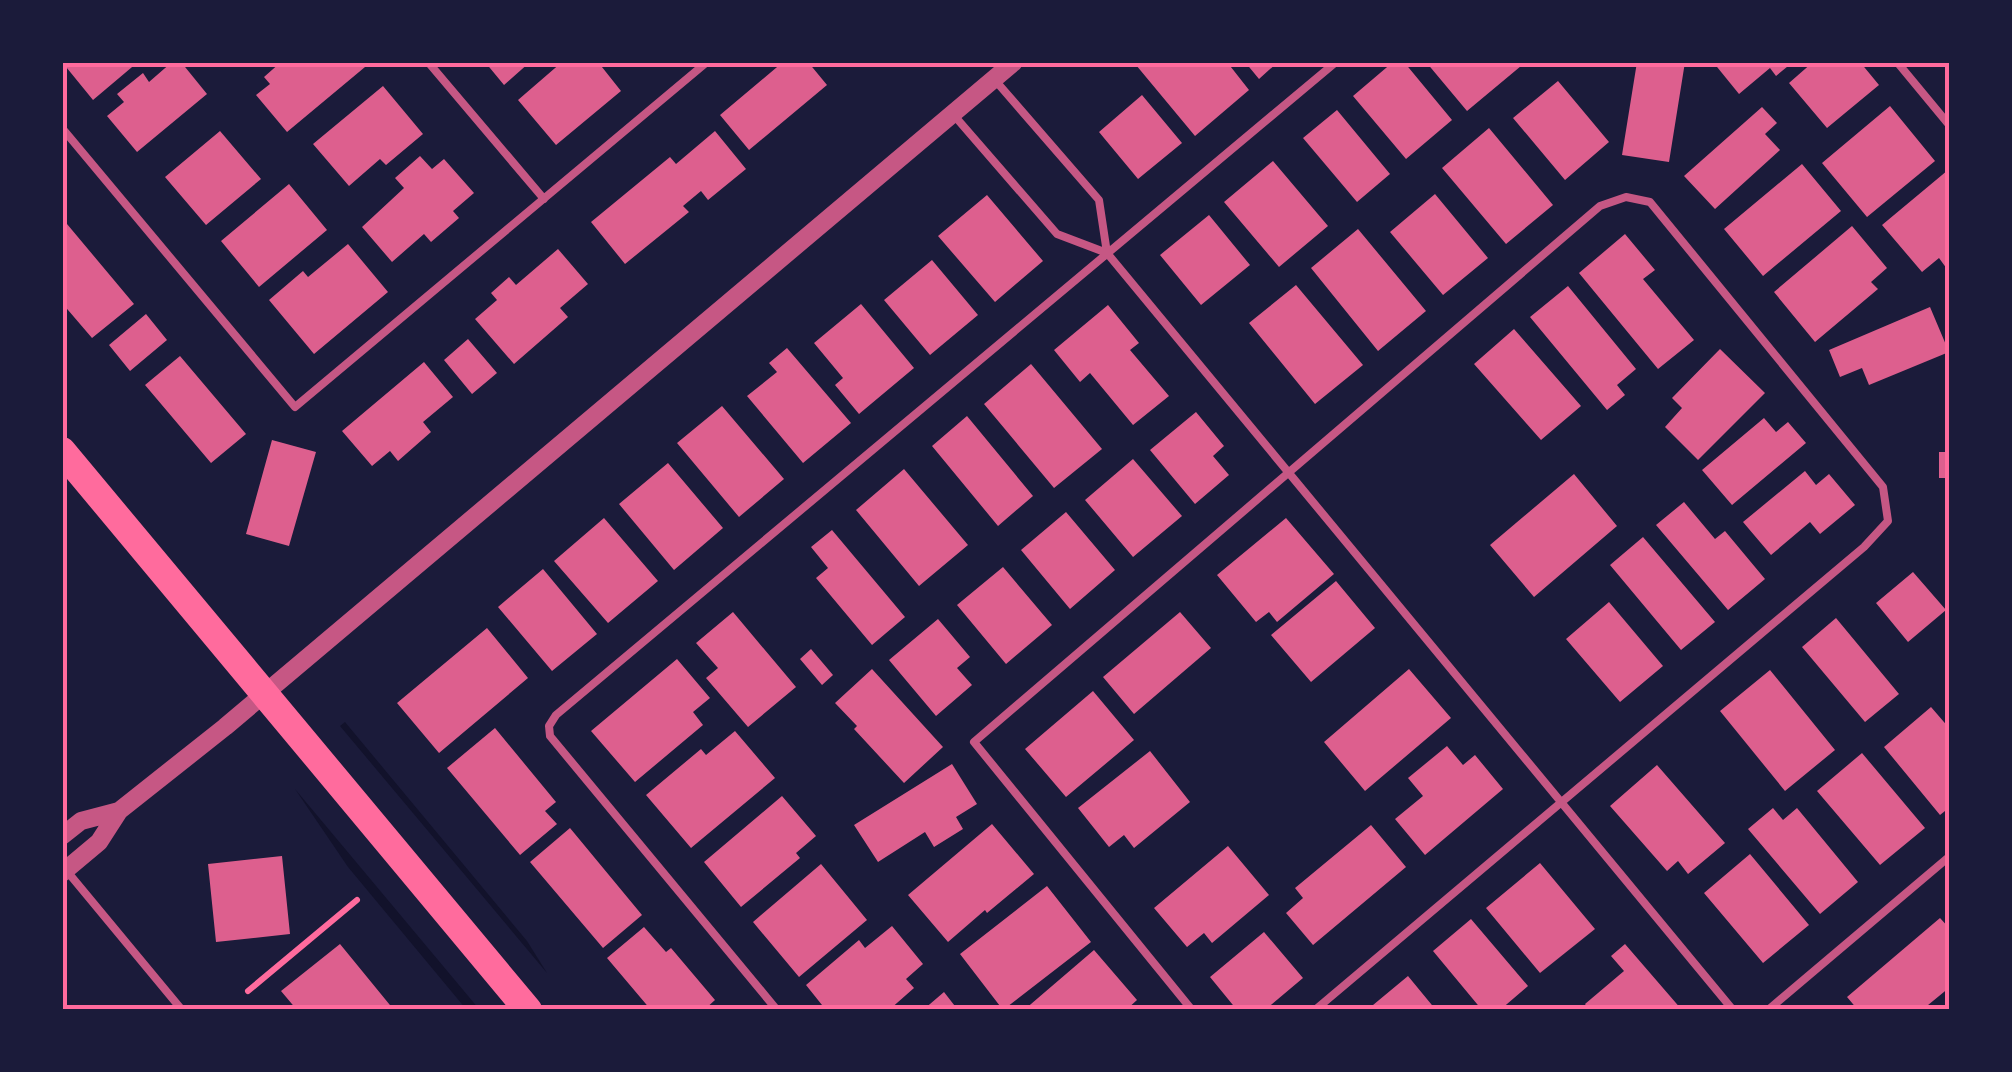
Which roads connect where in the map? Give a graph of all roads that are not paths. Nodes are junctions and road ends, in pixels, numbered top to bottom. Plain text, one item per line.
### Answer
1 (428, 62) edge
2 (707, 62) edge
3 (1014, 62) edge
4 (1336, 62) edge
5 (1897, 62) edge
6 (994, 79) junction
7 (952, 114) junction
8 (1950, 126) edge
9 (62, 128) edge
10 (544, 199) junction
11 (1108, 254) junction
12 (62, 451) edge
13 (1289, 472) junction
14 (264, 694) junction
15 (1562, 802) junction
16 (120, 810) junction
17 (62, 836) edge
18 (1950, 856) edge
19 (64, 871) edge
20 (182, 1010) edge
21 (528, 1010) edge
22 (777, 1010) edge
23 (1192, 1010) edge
24 (1315, 1010) edge
25 (1733, 1010) edge
26 (1768, 1010) edge

1 - 10 lane
2 - 10 lane
3 - 6 street
4 - 11 lane
5 - 8 lane
6 - 7 street
6 - 11 lane
7 - 11 lane
7 - 14 street
9 - 10 lane
11 - 13 lane
11 - 22 lane
12 - 14 highway
13 - 15 lane
13 - 15 lane
13 - 23 lane
14 - 16 street
14 - 21 highway
15 - 24 lane
15 - 25 lane
16 - 17 street
16 - 19 street
18 - 26 lane
19 - 20 lane

